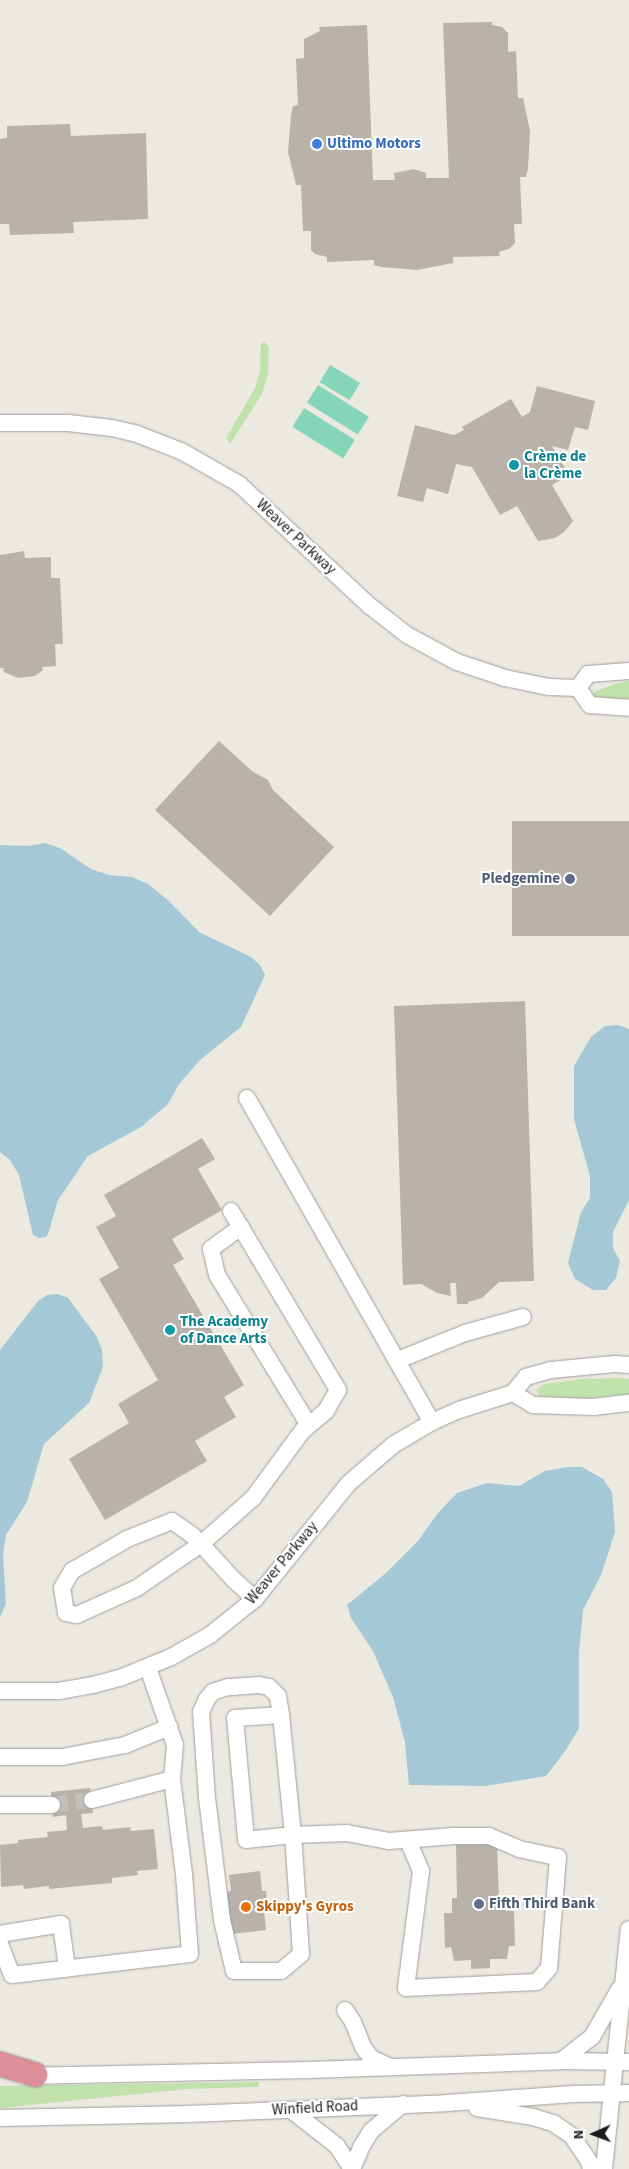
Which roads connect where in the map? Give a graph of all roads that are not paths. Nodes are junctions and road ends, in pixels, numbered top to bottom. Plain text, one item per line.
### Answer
1 (0, 423) edge
2 (629, 671) edge
3 (578, 688) junction
4 (629, 708) edge
5 (247, 1098) dead end
6 (231, 1211) dead end
7 (241, 1227) junction
8 (523, 1317) dead end
9 (398, 1360) junction
10 (629, 1366) edge
11 (513, 1393) junction
12 (629, 1403) edge
13 (432, 1422) junction
14 (309, 1426) junction
15 (201, 1544) junction
16 (255, 1600) junction
17 (148, 1668) junction
18 (0, 1690) edge
19 (281, 1715) junction
20 (169, 1727) junction
21 (0, 1757) edge
22 (172, 1779) junction
23 (92, 1800) tunnel mouth
24 (0, 1805) edge
25 (52, 1805) tunnel mouth
26 (293, 1835) junction
27 (408, 1840) junction
28 (629, 1929) edge
29 (0, 1934) edge
30 (0, 1944) edge
31 (67, 1968) junction
32 (624, 1980) junction
33 (345, 2010) dead end
34 (561, 2061) junction
35 (622, 2062) edge
36 (0, 2064) edge
37 (390, 2067) junction
38 (35, 2075) junction
39 (0, 2076) edge
40 (629, 2093) edge
41 (612, 2094) junction
42 (447, 2103) junction
43 (403, 2104) junction
44 (291, 2110) junction
45 (0, 2118) edge
46 (591, 2169) edge
47 (604, 2169) edge

1 - 3 street, Weaver Parkway
2 - 3 street
3 - 4 street
5 - 9 street
6 - 7 street
7 - 14 street
7 - 14 street
8 - 9 street
9 - 13 street
10 - 11 street, Weaver Parkway
11 - 12 street
11 - 13 street, Weaver Parkway
13 - 16 street, Weaver Parkway
14 - 15 street
15 - 15 street
15 - 16 street
16 - 17 street, Weaver Parkway
17 - 18 street, Weaver Parkway
17 - 20 street
19 - 26 street
19 - 26 street
19 - 26 street
20 - 21 street
20 - 22 street
22 - 23 street
22 - 31 street
24 - 25 street
26 - 27 street
27 - 27 street
28 - 32 street
29 - 31 street
30 - 31 street
32 - 34 street
32 - 35 street
33 - 37 street
34 - 35 street
34 - 37 street
35 - 41 street
36 - 38 highway
37 - 38 street
38 - 39 street
40 - 41 street, Winfield Road
41 - 42 street, Winfield Road
41 - 47 street
42 - 43 street, Winfield Road
42 - 46 street
43 - 44 street, Winfield Road
43 - 44 street
44 - 45 street, Winfield Road

